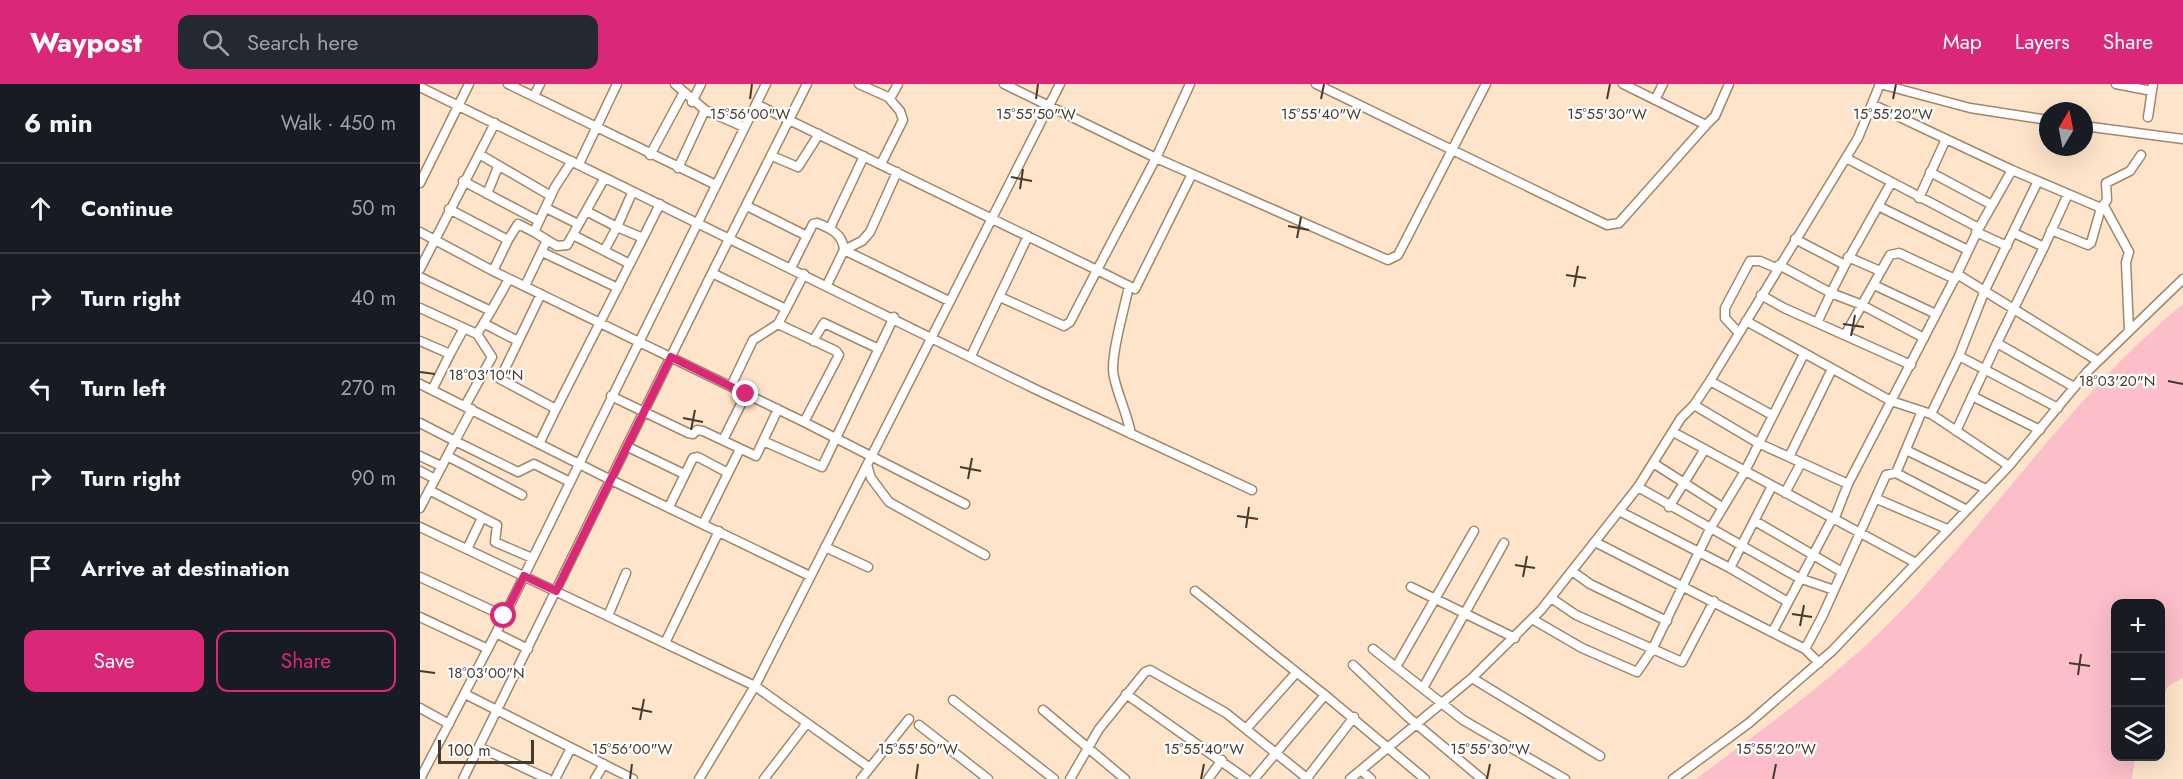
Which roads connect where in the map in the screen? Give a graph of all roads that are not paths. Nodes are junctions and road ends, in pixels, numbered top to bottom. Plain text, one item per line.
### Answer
1 (469, 84) edge
2 (508, 84) edge
3 (540, 84) edge
4 (617, 84) edge
5 (675, 84) edge
6 (701, 84) edge
7 (766, 84) edge
8 (807, 84) edge
9 (859, 84) edge
10 (898, 84) edge
11 (1004, 84) edge
12 (1060, 84) edge
13 (1190, 84) edge
14 (1316, 84) edge
15 (1486, 84) edge
16 (1623, 84) edge
17 (1663, 84) edge
18 (1729, 84) edge
19 (1880, 84) edge
20 (2116, 84) edge
21 (2126, 85) edge
22 (2153, 87) edge
23 (421, 89) edge
24 (684, 92) junction
25 (534, 96) junction
26 (888, 97) junction
27 (1655, 99) junction
28 (693, 102) junction
29 (756, 104) junction
30 (1874, 105) junction
31 (459, 106) junction
32 (1048, 106) junction
33 (705, 110) junction
34 (2148, 117) dead end
35 (2039, 119) edge
36 (790, 120) junction
37 (495, 123) junction
38 (1706, 124) junction
39 (595, 127) junction
40 (744, 127) junction
41 (2093, 127) edge
42 (819, 134) junction
43 (1946, 139) junction
44 (2183, 139) edge
45 (1452, 150) junction
46 (479, 154) junction
47 (650, 155) junction
48 (2141, 155) dead end
49 (772, 156) junction
50 (864, 156) junction
51 (1156, 158) junction
52 (1846, 158) junction
53 (575, 162) junction
54 (881, 164) junction
55 (498, 167) junction
56 (678, 168) junction
57 (2012, 170) junction
58 (897, 172) junction
59 (1930, 172) junction
60 (1192, 174) junction
61 (603, 178) junction
62 (2038, 181) junction
63 (463, 182) junction
64 (420, 183) edge
65 (1891, 183) junction
66 (716, 185) junction
67 (632, 192) junction
68 (487, 194) junction
69 (2068, 194) junction
70 (551, 196) junction
71 (1919, 198) junction
72 (660, 204) junction
73 (1992, 205) junction
74 (747, 206) junction
75 (1878, 206) junction
76 (2103, 207) junction
77 (546, 208) junction
78 (449, 209) junction
79 (586, 211) junction
80 (992, 218) junction
81 (539, 221) junction
82 (698, 222) junction
83 (578, 224) junction
84 (617, 227) junction
85 (830, 228) junction
86 (1978, 230) junction
87 (2051, 230) junction
88 (420, 232) edge
89 (534, 232) junction
90 (2014, 233) junction
91 (573, 235) junction
92 (807, 236) junction
93 (1028, 236) junction
94 (643, 238) junction
95 (730, 238) junction
96 (434, 239) junction
97 (1795, 239) junction
98 (508, 240) junction
99 (548, 240) junction
100 (2007, 246) junction
101 (2044, 247) junction
102 (844, 250) junction
103 (1968, 250) junction
104 (604, 251) junction
105 (542, 252) junction
106 (1846, 261) junction
107 (630, 264) junction
108 (1778, 267) junction
109 (792, 268) junction
110 (420, 269) edge
111 (1098, 270) junction
112 (493, 271) junction
113 (1880, 271) junction
114 (712, 273) junction
115 (804, 274) junction
116 (420, 277) edge
117 (1956, 277) junction
118 (509, 279) junction
119 (2183, 279) edge
120 (827, 285) junction
121 (1874, 285) junction
122 (525, 286) junction
123 (1129, 286) junction
124 (618, 288) junction
125 (1985, 290) junction
126 (1831, 293) junction
127 (541, 294) junction
128 (1761, 295) junction
129 (999, 297) junction
130 (949, 301) junction
131 (1862, 305) junction
132 (420, 308) edge
133 (2014, 308) junction
134 (786, 309) junction
135 (491, 311) junction
136 (1936, 314) junction
137 (894, 318) junction
138 (600, 321) junction
139 (1746, 321) junction
140 (1818, 321) junction
141 (485, 324) junction
142 (777, 324) junction
143 (463, 330) junction
144 (2129, 331) junction
145 (1739, 333) junction
146 (477, 334) junction
147 (1845, 335) junction
148 (932, 337) junction
149 (1924, 338) junction
150 (813, 340) junction
151 (420, 341) edge
152 (518, 341) junction
153 (639, 341) junction
154 (1997, 343) junction
155 (879, 349) junction
156 (450, 354) junction
157 (1804, 354) junction
158 (971, 356) junction
159 (1959, 356) junction
160 (671, 357) junction
161 (2098, 361) junction
162 (1911, 364) junction
163 (1832, 369) junction
164 (1984, 369) junction
165 (485, 371) junction
166 (500, 379) junction
167 (1710, 381) junction
168 (420, 384) edge
169 (730, 386) junction
170 (2074, 387) junction
171 (432, 390) junction
172 (746, 394) junction
173 (611, 396) junction
174 (1972, 396) junction
175 (1891, 401) junction
176 (1694, 405) junction
177 (469, 407) junction
178 (2058, 408) junction
179 (556, 409) junction
180 (778, 409) junction
181 (1922, 411) junction
182 (645, 413) junction
183 (1931, 414) junction
184 (1772, 415) junction
185 (804, 422) junction
186 (420, 423) edge
187 (2040, 430) junction
188 (1956, 431) junction
189 (1673, 432) junction
190 (1131, 434) junction
191 (836, 439) junction
192 (723, 440) junction
193 (455, 441) junction
194 (763, 441) junction
195 (1758, 443) junction
196 (539, 444) junction
197 (628, 447) junction
198 (740, 449) junction
199 (1705, 449) junction
200 (1906, 450) junction
201 (420, 456) edge
202 (447, 456) junction
203 (872, 456) junction
204 (1789, 457) junction
205 (577, 463) junction
206 (1653, 463) junction
207 (1801, 464) junction
208 (867, 465) junction
209 (441, 466) junction
210 (2009, 466) junction
211 (420, 471) edge
212 (1745, 471) junction
213 (729, 473) junction
214 (1896, 473) junction
215 (684, 474) junction
216 (435, 479) junction
217 (611, 480) junction
218 (568, 481) junction
219 (1684, 482) junction
220 (1848, 484) junction
221 (1772, 486) junction
222 (1638, 488) junction
223 (1986, 489) junction
224 (429, 490) junction
225 (1252, 490) dead end
226 (1785, 493) junction
227 (522, 495) dead end
228 (1877, 499) junction
229 (964, 504) dead end
230 (669, 507) junction
231 (1669, 507) junction
232 (1722, 507) junction
233 (420, 508) edge
234 (1965, 510) junction
235 (1619, 512) junction
236 (482, 518) junction
237 (1755, 520) junction
238 (1833, 520) junction
239 (703, 524) junction
240 (420, 527) edge
241 (1710, 529) junction
242 (1947, 530) junction
243 (719, 531) junction
244 (1474, 531) dead end
245 (1860, 535) junction
246 (1595, 542) junction
247 (1504, 543) dead end
248 (825, 547) junction
249 (1740, 547) junction
250 (468, 549) junction
251 (1699, 552) junction
252 (985, 555) dead end
253 (1812, 555) junction
254 (532, 558) junction
255 (1916, 563) junction
256 (868, 567) dead end
257 (1730, 568) junction
258 (1572, 571) junction
259 (1842, 572) junction
260 (626, 573) dead end
261 (524, 576) junction
262 (810, 576) junction
263 (420, 577) edge
264 (1800, 578) junction
265 (1682, 585) junction
266 (1411, 587) dead end
267 (1834, 590) junction
268 (556, 591) junction
269 (1194, 591) dead end
270 (1435, 598) junction
271 (1551, 598) junction
272 (1714, 601) junction
273 (1788, 602) junction
274 (1464, 612) junction
275 (504, 616) junction
276 (608, 616) junction
277 (420, 617) edge
278 (1532, 619) junction
279 (1667, 621) junction
280 (1773, 631) junction
281 (496, 633) junction
282 (1515, 638) junction
283 (665, 643) junction
284 (528, 648) junction
285 (488, 649) junction
286 (1373, 649) dead end
287 (1805, 649) junction
288 (1653, 650) junction
289 (1819, 663) junction
290 (1353, 665) dead end
291 (1396, 667) junction
292 (1296, 673) junction
293 (1472, 678) junction
294 (755, 686) junction
295 (1423, 688) junction
296 (465, 694) junction
297 (1126, 694) junction
298 (1325, 695) junction
299 (953, 700) dead end
300 (1441, 703) junction
301 (420, 708) edge
302 (1043, 710) dead end
303 (497, 711) junction
304 (1354, 717) junction
305 (909, 719) dead end
306 (807, 723) junction
307 (449, 724) junction
308 (1418, 724) junction
309 (919, 726) dead end
310 (1246, 729) junction
311 (479, 747) junction
312 (1388, 747) junction
313 (571, 748) junction
314 (1088, 750) junction
315 (1276, 752) junction
316 (1600, 756) dead end
317 (1222, 760) junction
318 (604, 764) junction
319 (870, 768) junction
320 (1361, 770) junction
321 (542, 778) edge
322 (1307, 778) edge
323 (420, 779) edge
324 (463, 779) edge
325 (555, 779) edge
326 (595, 779) edge
327 (633, 779) edge
328 (699, 779) edge
329 (764, 779) edge
330 (861, 779) edge
331 (988, 779) edge
332 (1054, 779) edge
333 (1070, 779) edge
334 (1125, 779) edge
335 (1208, 779) edge
336 (1246, 779) edge
337 (1254, 779) edge
338 (1350, 779) edge
339 (1371, 779) edge
340 (1425, 779) edge
341 (1482, 779) edge
342 (1565, 779) edge
343 (1673, 779) edge

1 - 31 street
2 - 25 street
3 - 25 street
4 - 39 street
5 - 24 street
6 - 28 street
7 - 29 street
8 - 36 street
9 - 26 street
10 - 26 street
11 - 32 street
12 - 32 street
13 - 51 street
14 - 45 street
15 - 45 street
16 - 27 street
17 - 27 street
18 - 38 street
19 - 30 street
19 - 35 street
20 - 21 street
21 - 22 street
22 - 34 street
23 - 31 street
24 - 28 street
24 - 47 street
25 - 39 street
26 - 54 street
27 - 38 street
28 - 33 street
29 - 36 street
29 - 40 street
30 - 43 street
30 - 52 street
31 - 37 street
31 - 64 street
32 - 51 street
32 - 80 street
33 - 40 street
33 - 56 street
36 - 42 street
36 - 49 street
37 - 46 street
37 - 53 street
38 - 45 street
39 - 47 street
39 - 53 street
40 - 66 street
41 - 44 street
42 - 49 street
42 - 50 street
43 - 57 street
43 - 59 street
45 - 60 street
46 - 55 street
46 - 63 street
47 - 56 street
48 - 76 street
49 - 74 street
50 - 54 street
50 - 85 street
51 - 60 street
51 - 111 street
52 - 65 street
52 - 97 street
53 - 61 street
53 - 70 street
54 - 58 street
55 - 68 street
55 - 70 street
56 - 66 street
57 - 62 street
57 - 73 street
58 - 80 street
58 - 102 street
59 - 71 street
59 - 73 street
60 - 123 street
61 - 67 street
61 - 79 street
62 - 69 street
62 - 90 street
63 - 68 street
63 - 78 street
65 - 71 street
65 - 75 street
66 - 82 street
67 - 72 street
67 - 84 street
68 - 81 street
69 - 76 street
69 - 87 street
70 - 77 street
71 - 86 street
72 - 82 street
72 - 94 street
73 - 86 street
74 - 92 street
74 - 95 street
75 - 103 street
75 - 106 street
76 - 87 street
76 - 144 street
77 - 81 street
77 - 83 street
78 - 96 street
78 - 98 street
79 - 83 street
79 - 84 street
80 - 93 street
80 - 130 street
81 - 89 street
82 - 95 street
82 - 153 street
83 - 91 street
84 - 94 street
84 - 104 street
85 - 92 street
85 - 102 street
86 - 100 street
86 - 103 street
87 - 101 street
88 - 96 street
89 - 98 street
89 - 99 street
90 - 100 street
90 - 101 street
91 - 99 street
91 - 104 street
92 - 109 street
93 - 111 street
93 - 129 street
94 - 107 street
95 - 109 street
95 - 114 street
96 - 110 street
96 - 112 street
97 - 106 street
97 - 108 street
98 - 112 street
99 - 105 street
100 - 125 street
101 - 133 street
102 - 120 street
102 - 130 street
103 - 117 street
104 - 107 street
105 - 122 street
105 - 124 street
106 - 113 street
106 - 126 street
107 - 124 street
108 - 126 street
108 - 128 street
108 - 145 street
109 - 115 street
111 - 123 street
111 - 129 street
112 - 118 street
113 - 117 street
113 - 121 street
114 - 134 street
114 - 160 street
115 - 120 street
115 - 134 street
116 - 135 street
117 - 125 street
117 - 136 street
118 - 122 street
118 - 135 street
119 - 144 street
120 - 137 street
121 - 131 street
121 - 136 street
122 - 127 street
123 - 190 street
124 - 138 street
125 - 133 street
125 - 159 street
126 - 131 street
126 - 140 street
127 - 138 street
127 - 152 street
128 - 139 street
128 - 140 street
129 - 158 street
130 - 148 street
131 - 147 street
131 - 149 street
132 - 143 street
133 - 154 street
133 - 161 street
134 - 142 street
135 - 141 street
136 - 149 street
137 - 148 street
137 - 155 street
138 - 153 street
138 - 179 street
139 - 145 street
139 - 157 street
140 - 147 street
141 - 146 street
141 - 152 street
142 - 150 street
142 - 169 street
143 - 146 street
143 - 156 street
144 - 161 street
145 - 167 street
146 - 165 street
147 - 162 street
148 - 158 street
148 - 203 street
149 - 162 street
150 - 155 street
150 - 185 street
151 - 156 street
152 - 166 street
153 - 160 street
153 - 173 street
154 - 164 street
154 - 170 street
155 - 191 street
156 - 171 street
157 - 163 street
157 - 184 street
158 - 190 street
159 - 164 street
159 - 183 street
160 - 169 street
160 - 182 street
161 - 170 street
162 - 175 street
163 - 175 street
163 - 204 street
164 - 174 street
164 - 178 street
165 - 166 street
165 - 177 street
166 - 179 street
167 - 176 street
167 - 184 street
168 - 171 street
169 - 172 street
170 - 178 street
171 - 177 street
172 - 180 street
172 - 192 street
173 - 182 street
173 - 205 street
174 - 187 street
174 - 188 street
175 - 181 street
175 - 220 street
176 - 189 street
176 - 195 street
177 - 193 street
177 - 196 street
178 - 187 street
179 - 196 street
180 - 185 street
180 - 194 street
181 - 183 street
181 - 200 street
182 - 192 street
182 - 197 street
183 - 188 street
184 - 195 street
185 - 191 street
186 - 193 street
187 - 210 street
188 - 210 street
189 - 199 street
189 - 206 street
190 - 225 street
191 - 194 street
191 - 203 street
192 - 198 street
193 - 202 street
193 - 218 street
194 - 198 street
195 - 204 street
195 - 212 street
196 - 205 street
197 - 215 street
197 - 217 street
198 - 213 street
199 - 212 street
199 - 219 street
200 - 214 street
200 - 223 street
201 - 209 street
202 - 209 street
202 - 227 street
203 - 208 street
203 - 229 street
204 - 207 street
205 - 217 street
205 - 218 street
206 - 219 street
206 - 222 street
207 - 220 street
207 - 226 street
208 - 248 street
208 - 252 street
209 - 216 street
210 - 223 street
211 - 216 street
212 - 221 street
212 - 232 street
213 - 215 street
213 - 239 street
214 - 228 street
214 - 234 street
215 - 230 street
216 - 224 street
217 - 230 street
217 - 268 street
218 - 254 street
219 - 231 street
219 - 232 street
220 - 238 street
221 - 226 street
221 - 237 street
222 - 231 street
222 - 235 street
223 - 234 street
224 - 233 street
224 - 236 street
226 - 238 street
228 - 242 street
228 - 245 street
230 - 239 street
231 - 241 street
232 - 241 street
234 - 242 street
235 - 246 street
235 - 251 street
236 - 250 street
236 - 254 street
237 - 249 street
237 - 253 street
238 - 245 street
238 - 253 street
239 - 243 street
240 - 250 street
241 - 249 street
241 - 251 street
242 - 255 street
243 - 262 street
243 - 283 street
244 - 270 street
245 - 255 street
245 - 259 street
246 - 258 street
246 - 265 street
247 - 274 street
248 - 256 street
248 - 262 street
249 - 257 street
249 - 264 street
250 - 261 street
251 - 257 street
251 - 265 street
253 - 259 street
253 - 264 street
254 - 261 street
255 - 289 street
257 - 273 street
258 - 271 street
258 - 279 street
259 - 267 street
260 - 276 street
261 - 268 street
261 - 275 street
262 - 294 street
263 - 275 street
264 - 267 street
264 - 273 street
265 - 272 street
265 - 279 street
266 - 270 street
267 - 287 street
268 - 276 street
268 - 284 street
269 - 292 street
270 - 274 street
270 - 291 street
271 - 278 street
271 - 288 street
272 - 280 street
272 - 288 street
273 - 280 street
274 - 282 street
274 - 295 street
275 - 281 street
276 - 283 street
277 - 285 street
278 - 282 street
278 - 288 street
279 - 288 street
280 - 287 street
281 - 284 street
281 - 285 street
282 - 293 street
283 - 294 street
284 - 303 street
285 - 296 street
286 - 291 street
287 - 289 street
289 - 343 street
290 - 308 street
291 - 295 street
292 - 298 street
292 - 310 street
293 - 300 street
293 - 316 street
294 - 306 street
294 - 328 street
295 - 300 street
296 - 303 street
296 - 307 street
297 - 310 street
297 - 314 street
297 - 317 street
298 - 304 street
298 - 315 street
299 - 332 street
300 - 308 street
300 - 342 street
301 - 307 street
302 - 314 street
303 - 311 street
303 - 313 street
304 - 312 street
304 - 322 street
305 - 319 street
306 - 319 street
306 - 329 street
307 - 323 street
308 - 312 street
308 - 341 street
309 - 331 street
310 - 315 street
311 - 321 street
311 - 324 street
312 - 320 street
312 - 340 street
313 - 318 street
313 - 325 street
314 - 333 street
314 - 334 street
315 - 322 street
315 - 337 street
317 - 335 street
317 - 336 street
318 - 326 street
318 - 327 street
319 - 330 street
320 - 338 street
320 - 339 street

